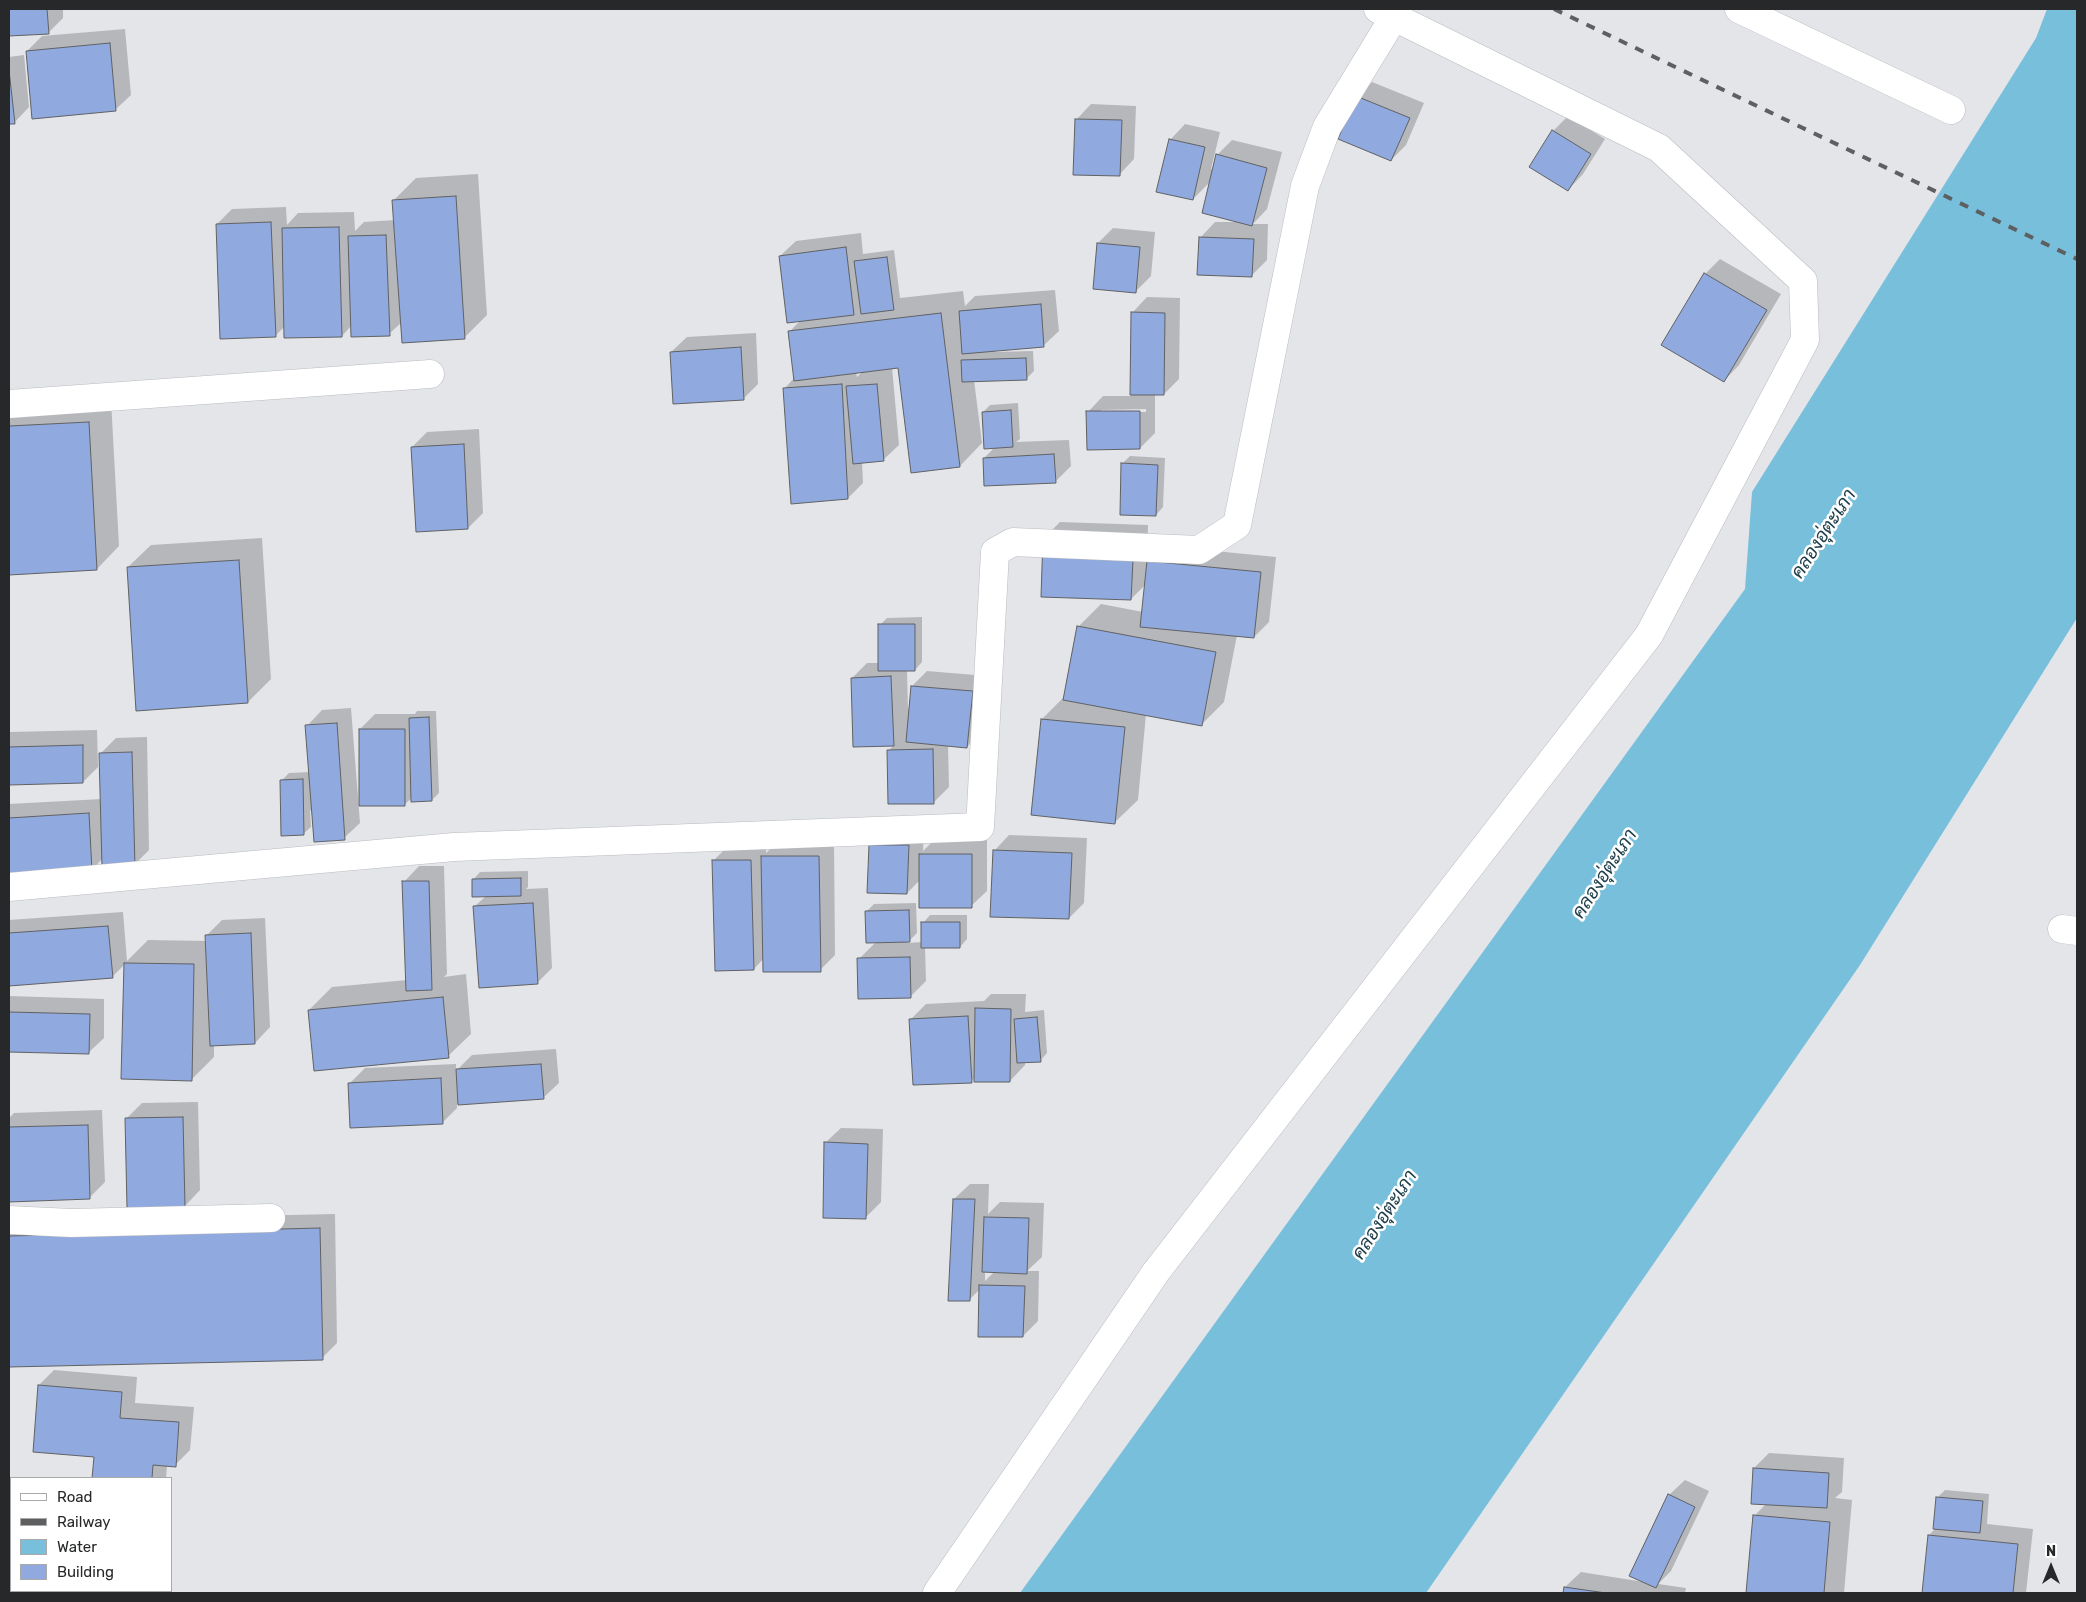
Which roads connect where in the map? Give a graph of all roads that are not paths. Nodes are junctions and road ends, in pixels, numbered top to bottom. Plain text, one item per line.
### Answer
1 (1739, 9) edge
2 (1386, 13) edge
3 (1951, 110) dead end
4 (430, 374) dead end
5 (9, 404) edge
6 (9, 887) edge
7 (271, 1218) dead end
8 (9, 1220) edge
9 (938, 1593) edge

1 - 3 street
2 - 6 street
2 - 9 street
4 - 5 street
7 - 8 street

